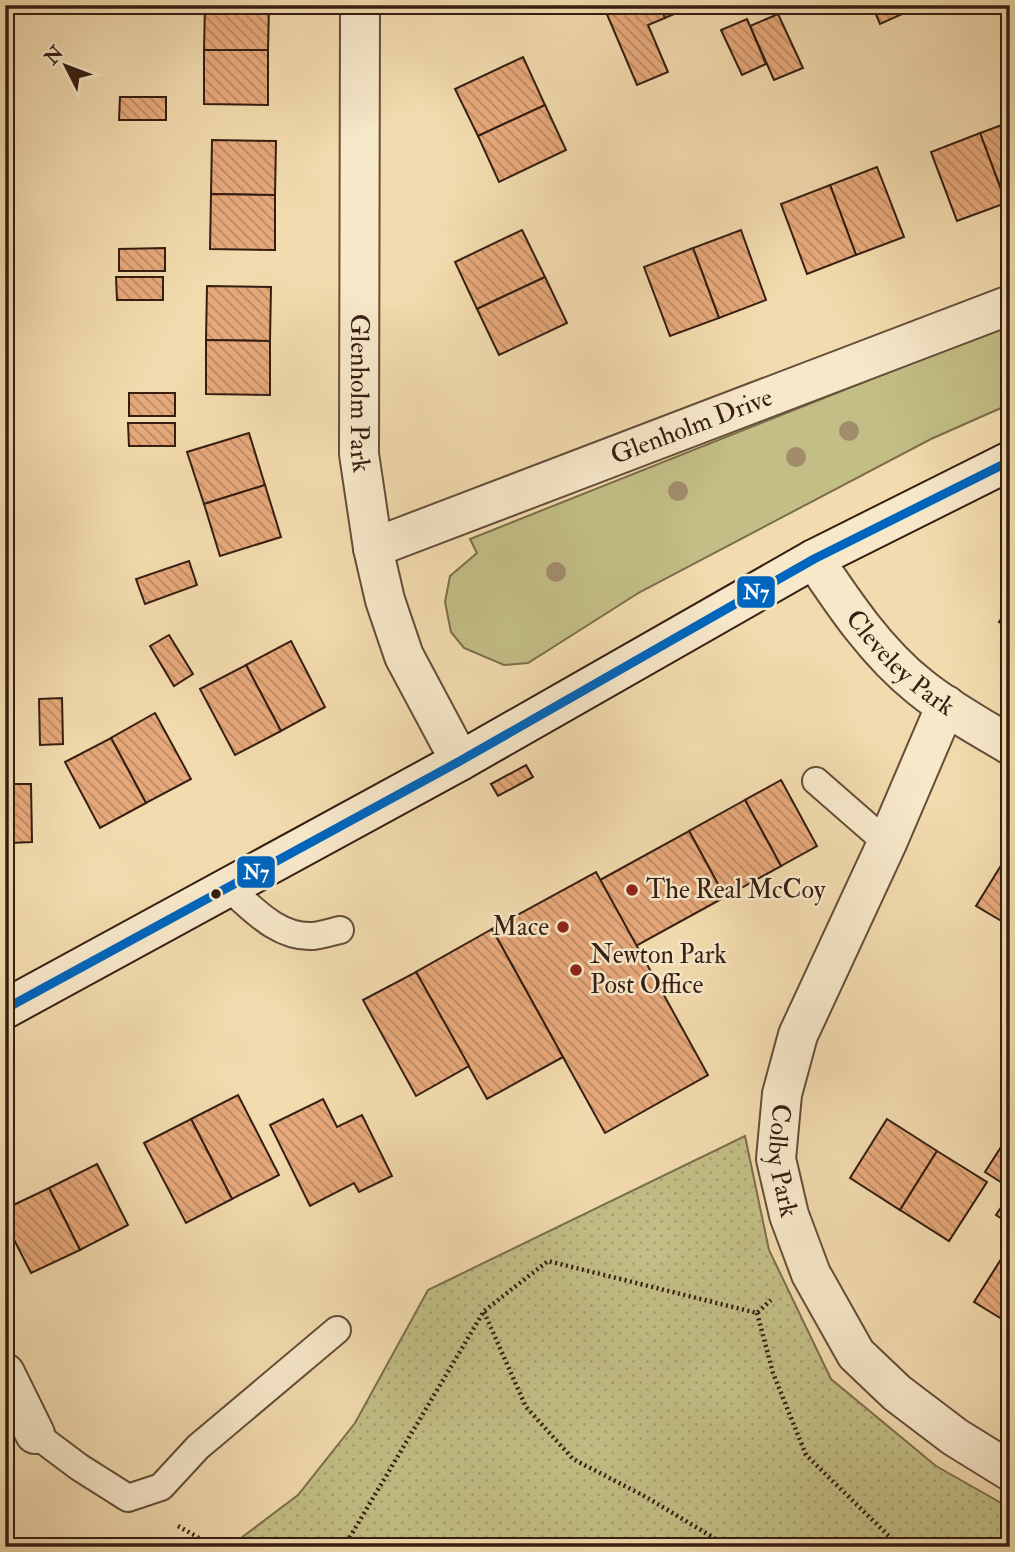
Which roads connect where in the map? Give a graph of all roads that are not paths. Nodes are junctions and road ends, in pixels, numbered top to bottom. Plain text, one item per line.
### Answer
1 (360, 5) edge
2 (1010, 305) edge
3 (1010, 461) edge
4 (373, 548) junction
5 (814, 559) junction
6 (946, 705) junction
7 (1010, 745) edge
8 (460, 761) junction
9 (816, 781) dead end
10 (887, 843) junction
11 (229, 888) junction
12 (340, 930) dead end
13 (5, 1009) edge
14 (337, 1330) dead end
15 (5, 1373) edge
16 (35, 1434) joint
17 (1010, 1471) edge

1 - 4 street, Glenholm Park
2 - 4 street, Glenholm Drive
3 - 5 street
4 - 8 street, Glenholm Park
5 - 6 street, Cleveley Park
5 - 8 street
6 - 7 street, Cleveley Park
6 - 10 street, Colby Park
8 - 11 street
9 - 10 lane
10 - 17 street, Colby Park
11 - 12 lane
11 - 13 street
14 - 16 lane
15 - 16 street

